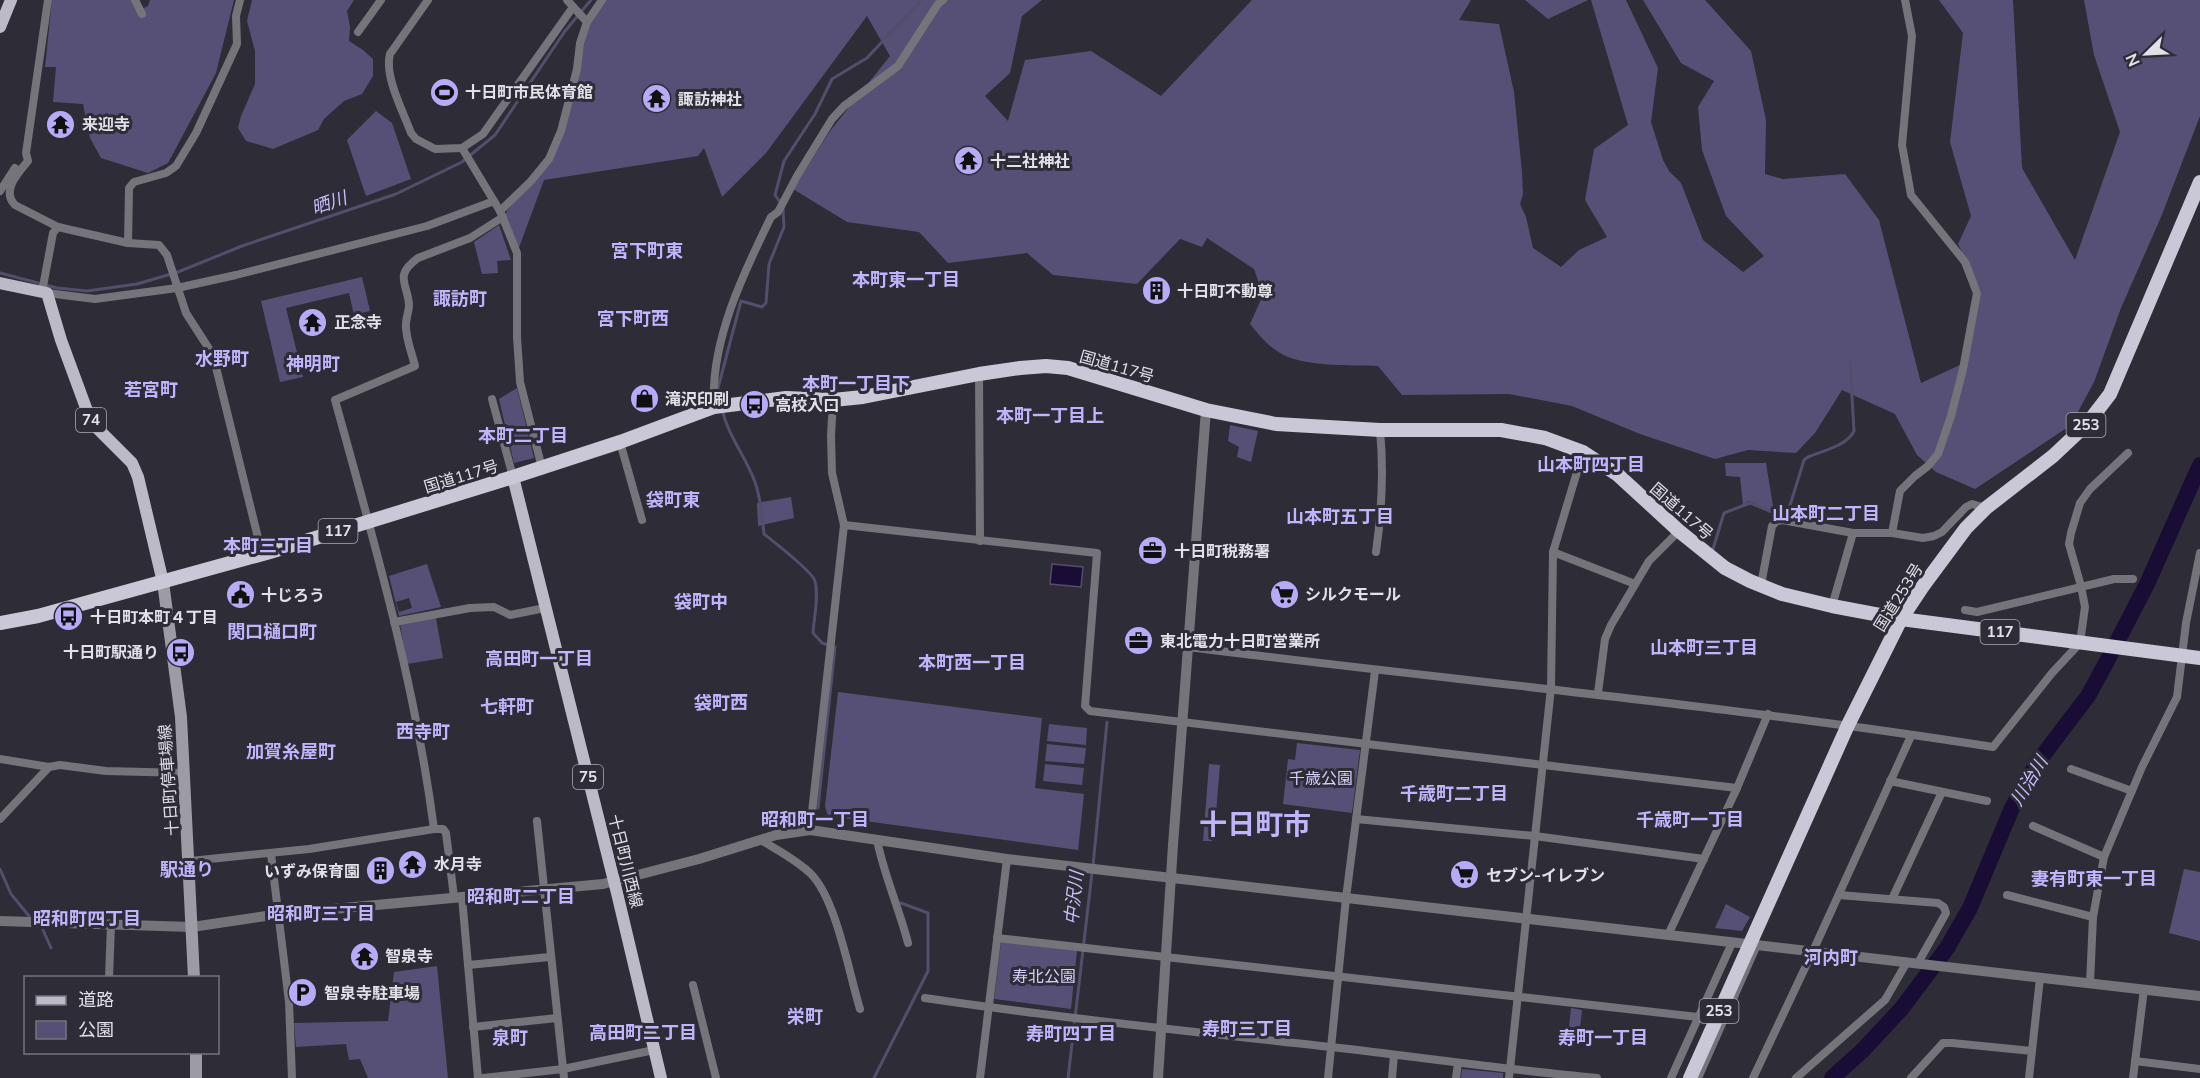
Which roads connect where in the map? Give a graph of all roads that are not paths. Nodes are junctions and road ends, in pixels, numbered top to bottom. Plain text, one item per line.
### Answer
1 (11, 0) edge
2 (48, 0) edge
3 (135, 0) edge
4 (146, 0) edge
5 (240, 0) edge
6 (381, 0) edge
7 (428, 0) edge
8 (602, 0) edge
9 (943, 0) edge
10 (1905, 0) edge
11 (570, 3) edge
12 (587, 22) junction
13 (0, 27) edge
14 (358, 32) dead end
15 (464, 151) junction
16 (26, 153) junction
17 (2200, 182) edge
18 (0, 191) edge
19 (494, 201) junction
20 (501, 214) junction
21 (58, 227) junction
22 (128, 243) junction
23 (0, 283) edge
24 (176, 284) junction
25 (44, 292) junction
26 (979, 374) junction
27 (492, 399) dead end
28 (833, 400) junction
29 (714, 407) junction
30 (1206, 410) junction
31 (1380, 430) junction
32 (620, 442) junction
33 (1584, 452) junction
34 (2128, 453) dead end
35 (542, 468) junction
36 (513, 477) junction
37 (1986, 508) junction
38 (642, 520) dead end
39 (368, 521) junction
40 (844, 525) junction
41 (1679, 531) junction
42 (1852, 533) junction
43 (1892, 533) junction
44 (980, 541) junction
45 (1376, 552) dead end
46 (1553, 552) junction
47 (2200, 553) edge
48 (262, 554) junction
49 (2133, 579) dead end
50 (163, 582) junction
51 (1635, 584) junction
52 (1761, 585) junction
53 (2081, 586) junction
54 (1832, 606) junction
55 (545, 608) junction
56 (1965, 610) dead end
57 (1901, 619) junction
58 (394, 622) junction
59 (0, 623) edge
60 (2080, 643) junction
61 (1188, 647) junction
62 (2182, 656) junction
63 (2200, 658) edge
64 (1375, 671) junction
65 (1551, 688) junction
66 (1598, 693) junction
67 (1768, 714) junction
68 (1183, 722) junction
69 (1848, 725) junction
70 (1911, 736) junction
71 (1366, 744) junction
72 (0, 759) edge
73 (1542, 765) junction
74 (49, 767) junction
75 (2072, 769) dead end
76 (185, 773) junction
77 (1890, 781) junction
78 (1737, 788) junction
79 (2132, 791) junction
80 (1942, 792) junction
81 (1987, 801) dead end
82 (0, 819) edge
83 (1356, 819) junction
84 (537, 822) dead end
85 (2033, 826) dead end
86 (434, 829) junction
87 (810, 830) junction
88 (1535, 836) junction
89 (760, 840) junction
90 (877, 840) junction
91 (271, 854) junction
92 (2104, 857) junction
93 (1007, 859) junction
94 (1704, 859) junction
95 (190, 861) junction
96 (1171, 878) junction
97 (614, 882) junction
98 (543, 889) junction
99 (1839, 895) junction
100 (2007, 895) dead end
101 (458, 897) junction
102 (1346, 898) junction
103 (1892, 899) junction
104 (279, 914) junction
105 (2093, 917) junction
106 (1527, 919) junction
107 (0, 921) edge
108 (111, 925) junction
109 (192, 927) junction
110 (1668, 935) junction
111 (997, 938) junction
112 (908, 943) dead end
113 (1732, 943) junction
114 (1753, 945) junction
115 (1813, 951) junction
116 (550, 957) junction
117 (1166, 957) junction
118 (1915, 963) junction
119 (468, 965) junction
120 (109, 976) edge
121 (194, 976) edge
122 (1338, 976) junction
123 (2040, 978) junction
124 (2090, 983) junction
125 (693, 985) dead end
126 (2144, 989) junction
127 (1519, 996) junction
128 (2200, 996) edge
129 (925, 998) dead end
130 (989, 1007) junction
131 (860, 1009) dead end
132 (1698, 1017) junction
133 (557, 1018) junction
134 (473, 1028) junction
135 (1161, 1029) junction
136 (1331, 1047) junction
137 (654, 1050) junction
138 (2032, 1051) junction
139 (196, 1054) edge
140 (1394, 1055) junction
141 (2135, 1061) junction
142 (1458, 1063) junction
143 (2200, 1069) edge
144 (564, 1073) edge
145 (1510, 1074) edge
146 (1582, 1077) edge
147 (196, 1078) edge
148 (292, 1078) edge
149 (478, 1078) edge
150 (483, 1078) edge
151 (661, 1078) edge
152 (716, 1078) edge
153 (980, 1078) edge
154 (1158, 1078) edge
155 (1328, 1078) edge
156 (1392, 1078) edge
157 (1456, 1078) edge
158 (1596, 1078) edge
159 (1671, 1078) edge
160 (1690, 1078) edge
161 (1698, 1078) edge
162 (1753, 1078) edge
163 (1796, 1078) edge
164 (1911, 1078) edge
165 (2029, 1078) edge
166 (2133, 1078) edge

1 - 13 main road
2 - 16 street
3 - 4 street
5 - 22 street
6 - 14 street
7 - 15 street
8 - 12 street
9 - 29 street
10 - 43 street
11 - 12 street
11 - 15 street
12 - 20 street
15 - 19 street
16 - 18 street
16 - 21 street
17 - 37 highway, 国道253号 / 253
19 - 20 street
19 - 24 street
20 - 35 street
20 - 39 street
21 - 22 street
21 - 25 street
22 - 24 street
23 - 25 main road
24 - 25 street
24 - 48 street
25 - 50 main road, 74
26 - 28 highway, 国道117号 / 117
26 - 30 highway, 国道117号 / 117
26 - 44 street
27 - 36 street
28 - 29 highway, 国道117号 / 117
28 - 40 street
29 - 32 highway, 国道117号 / 117
30 - 31 highway, 国道117号 / 117
30 - 61 street
31 - 33 highway, 国道117号 / 117
31 - 45 street
32 - 35 highway, 国道117号 / 117
32 - 38 street
33 - 41 highway, 国道117号 / 117
33 - 46 street
34 - 53 street
35 - 36 highway, 国道117号 / 117
36 - 39 highway, 国道117号 / 117
36 - 55 main road, 十日町川西線 / 75
37 - 43 street
37 - 57 highway, 国道253号 / 253
39 - 48 highway, 国道117号 / 117
39 - 58 street
40 - 44 street
40 - 87 street
41 - 51 street
41 - 52 highway, 国道117号 / 117
42 - 43 street
42 - 52 street
42 - 54 street
44 - 68 street
46 - 51 street
46 - 65 street
47 - 62 street
48 - 50 highway, 国道117号 / 117
49 - 53 street
50 - 59 highway, 国道117号 / 117
50 - 76 main road, 十日町停車場線
51 - 66 street
52 - 54 highway, 国道117号 / 117
53 - 56 street
53 - 60 street
54 - 57 highway, 国道117号 / 117
55 - 58 street
55 - 97 main road, 十日町川西線 / 75
57 - 60 highway, 国道117号 / 117
57 - 69 highway, 国道253号 / 253
58 - 86 street
60 - 62 highway, 国道117号 / 117
60 - 70 street
61 - 64 street
61 - 68 street
62 - 63 highway, 国道117号 / 117
62 - 79 street
64 - 65 street
64 - 71 street
65 - 66 street
65 - 73 street
66 - 67 street
67 - 69 street
67 - 78 street
68 - 71 street
68 - 96 street
69 - 70 street
69 - 114 highway, 国道253号 / 253
70 - 77 street
71 - 73 street
71 - 83 street
72 - 74 street
73 - 78 street
73 - 88 street
74 - 76 street
74 - 82 street
75 - 79 street
76 - 95 main road, 十日町停車場線
77 - 80 street
77 - 99 street
78 - 94 street
79 - 92 street
80 - 81 street
80 - 103 street
83 - 88 street
83 - 102 street
84 - 98 street
85 - 92 street
86 - 91 street
86 - 101 street
87 - 89 street
87 - 90 street
88 - 94 street
88 - 106 street
89 - 97 street
89 - 131 street
90 - 93 street
90 - 112 street
91 - 95 street
91 - 104 street
92 - 105 street
93 - 96 street
93 - 111 street
94 - 110 street
95 - 109 main road, 十日町停車場線
96 - 102 street
96 - 117 street
97 - 98 street
97 - 137 main road, 十日町川西線 / 75
98 - 101 street
98 - 116 street
99 - 103 street
99 - 115 street
100 - 105 street
101 - 104 street
101 - 119 street
102 - 106 street
102 - 122 street
103 - 118 street
104 - 109 street
104 - 148 street
105 - 124 street
106 - 110 street
106 - 127 street
107 - 108 street
108 - 109 street
108 - 120 street
109 - 121 main road, 十日町停車場線
110 - 113 street
111 - 117 street
111 - 130 street
113 - 114 street
113 - 132 street
114 - 115 street
114 - 160 highway, 国道253号 / 253
114 - 161 street
115 - 118 street
115 - 162 street
116 - 119 street
116 - 133 street
117 - 122 street
117 - 135 street
118 - 123 street
118 - 163 street
119 - 134 street
122 - 127 street
122 - 136 street
123 - 124 street
123 - 138 street
124 - 126 street
125 - 152 street
126 - 128 street
126 - 141 street
127 - 132 street
127 - 145 street
129 - 130 street
130 - 135 street
130 - 153 street
132 - 159 street
133 - 134 street
133 - 144 street
134 - 149 street
135 - 136 street
135 - 154 street
136 - 140 street
136 - 155 street
137 - 144 street
137 - 151 main road, 十日町川西線 / 75
138 - 164 street
138 - 165 street
139 - 147 main road
140 - 142 street
140 - 156 street
141 - 143 street
141 - 166 street
142 - 145 street
142 - 157 street
144 - 150 street
145 - 146 street
146 - 158 street

